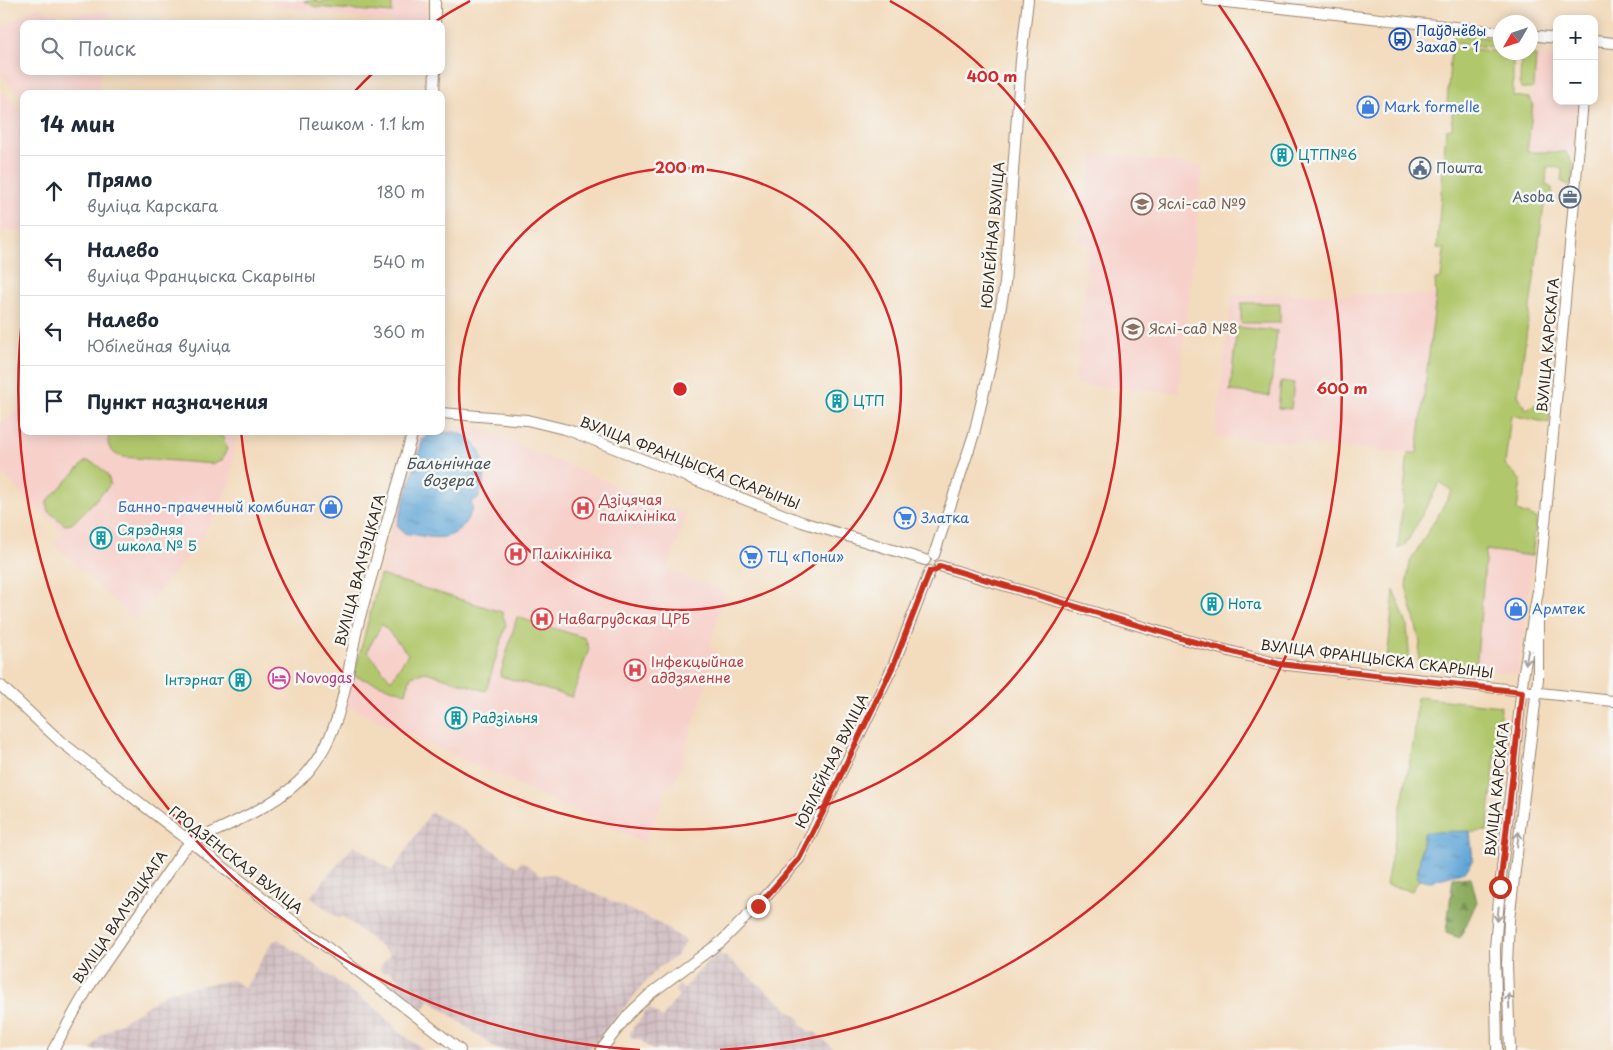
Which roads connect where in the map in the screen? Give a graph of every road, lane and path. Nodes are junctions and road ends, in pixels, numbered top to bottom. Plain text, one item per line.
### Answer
1 (435, 0) edge
2 (1028, 0) edge
3 (1207, 0) edge
4 (435, 20) edge
5 (1493, 31) edge
6 (1538, 36) edge
7 (1553, 38) edge
8 (1598, 41) edge
9 (1613, 43) edge
10 (435, 75) edge
11 (434, 90) edge
12 (1583, 105) edge
13 (445, 413) edge
14 (412, 435) edge
15 (929, 557) junction
16 (940, 566) junction
17 (930, 571) junction
18 (1538, 591) junction
19 (0, 685) edge
20 (1522, 692) junction
21 (1536, 693) junction
22 (1613, 701) edge
23 (191, 843) junction
24 (52, 1050) edge
25 (460, 1050) edge
26 (601, 1050) edge
27 (1497, 1050) edge
28 (1510, 1050) edge

1 - 4 street
2 - 15 street, ЮБІЛЕЙНАЯ ВУЛІЦА
3 - 5 street
6 - 7 street
8 - 9 street
10 - 11 street
12 - 18 street, ВУЛІЦА КАРСКАГА
13 - 15 street, ВУЛІЦА ФРАНЦЫСКА СКАРЫНЫ
14 - 23 street, ВУЛІЦА ВАЛЧЭЦКАГА
15 - 16 street
15 - 17 street
16 - 17 street
16 - 20 street, ВУЛІЦА ФРАНЦЫСКА СКАРЫНЫ
17 - 26 street, ЮБІЛЕЙНАЯ ВУЛІЦА
18 -> 20 street, ВУЛІЦА КАРСКАГА
18 - 21 street, ВУЛІЦА КАРСКАГА
19 - 23 street, ГРОДЗЕНСКАЯ ВУЛІЦА
20 - 21 street, ВУЛІЦА ФРАНЦЫСКА СКАРЫНЫ
20 -> 27 street, ВУЛІЦА КАРСКАГА
21 - 22 street, ВУЛІЦА ФРАНЦЫСКА СКАРЫНЫ
28 -> 21 street, ВУЛІЦА КАРСКАГА
23 - 24 street, ВУЛІЦА ВАЛЧЭЦКАГА
23 - 25 street, ГРОДЗЕНСКАЯ ВУЛІЦА

